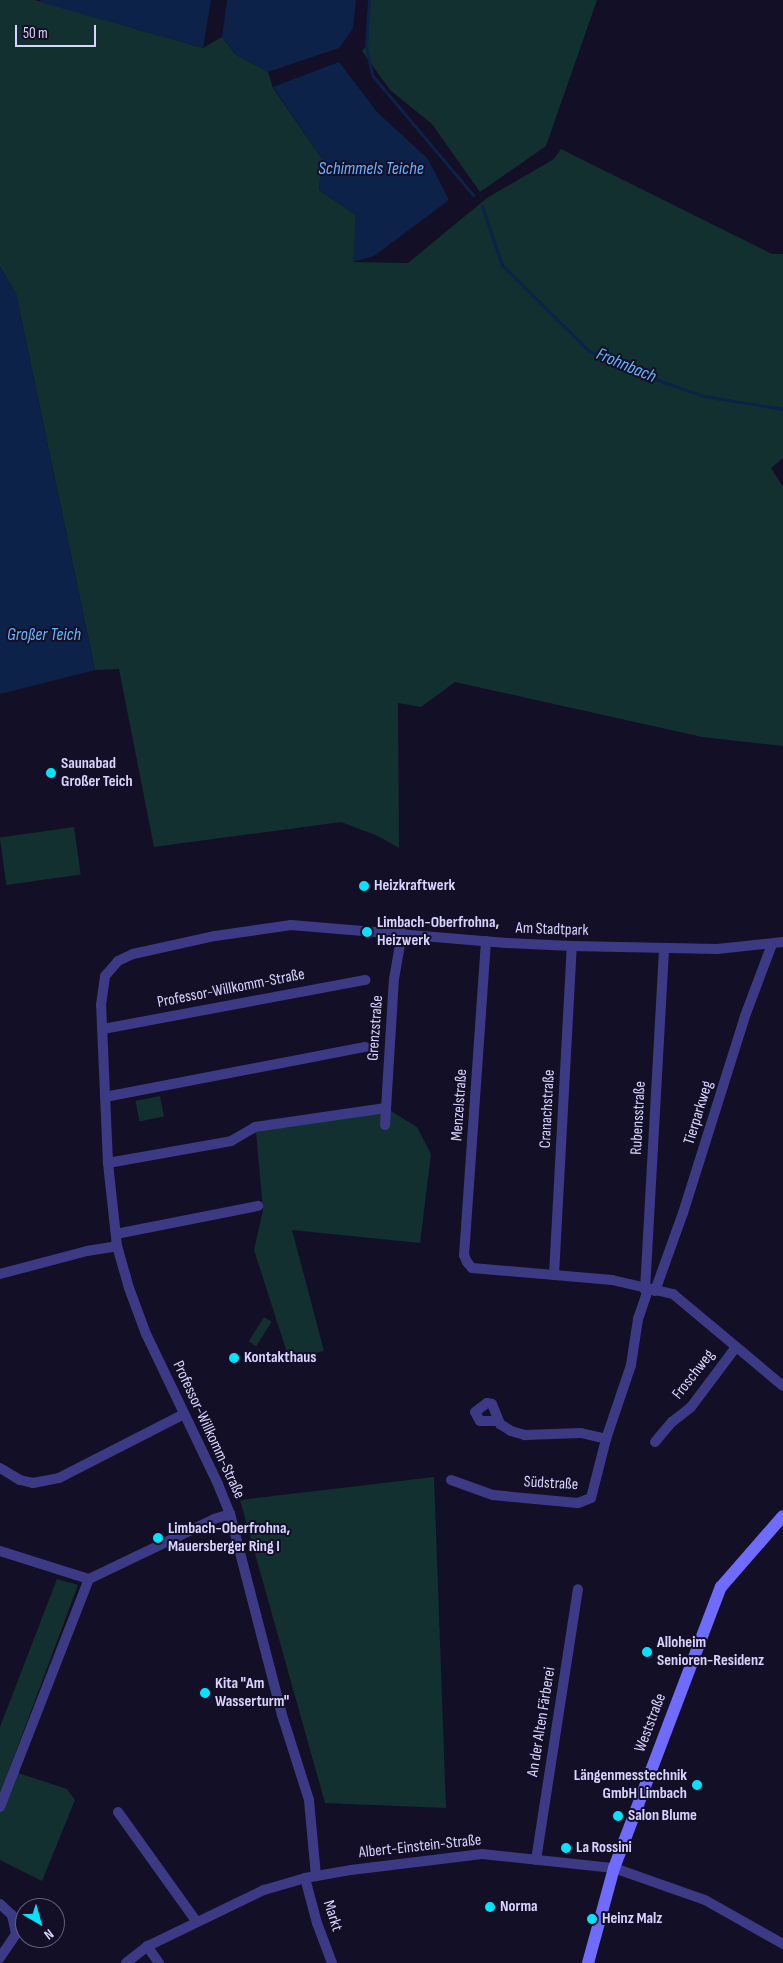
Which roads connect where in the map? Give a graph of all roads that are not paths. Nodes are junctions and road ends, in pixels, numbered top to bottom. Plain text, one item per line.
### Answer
1 (291, 925) joint
2 (402, 933) junction
3 (486, 941) junction
4 (783, 942) edge
5 (772, 944) junction
6 (572, 946) junction
7 (664, 949) junction
8 (366, 980) dead end
9 (103, 1029) junction
10 (365, 1047) dead end
11 (105, 1097) junction
12 (386, 1108) junction
13 (385, 1125) dead end
14 (108, 1163) junction
15 (258, 1206) dead end
16 (116, 1234) junction
17 (117, 1246) junction
18 (0, 1274) edge
19 (554, 1274) junction
20 (649, 1290) junction
21 (736, 1347) junction
22 (783, 1386) edge
23 (184, 1414) junction
24 (498, 1421) dead end
25 (606, 1439) junction
26 (655, 1442) dead end
27 (0, 1468) edge
28 (451, 1480) dead end
29 (230, 1514) junction
30 (783, 1516) edge
31 (0, 1551) edge
32 (89, 1579) junction
33 (578, 1589) dead end
34 (0, 1807) edge
35 (118, 1812) dead end
36 (536, 1860) junction
37 (614, 1868) junction
38 (316, 1876) junction
39 (305, 1878) junction
40 (0, 1904) edge
41 (196, 1921) junction
42 (783, 1944) edge
43 (147, 1946) junction
44 (0, 1958) edge
45 (126, 1963) edge
46 (159, 1963) edge
47 (332, 1963) edge
48 (588, 1963) edge

1 - 2 street, Am Stadtpark
1 - 9 street, Professor-Willkomm-Straße
2 - 3 street, Am Stadtpark
2 - 12 street, Grenzstraße
3 - 6 street, Am Stadtpark
3 - 19 street, Menzelstraße
4 - 5 street, Am Stadtpark
5 - 7 street, Am Stadtpark
5 - 20 street, Tierparkweg
6 - 7 street, Am Stadtpark
6 - 19 street, Cranachstraße
7 - 20 street, Rubensstraße
8 - 9 street, Professor-Willkomm-Straße
9 - 11 street, Professor-Willkomm-Straße
10 - 11 street
11 - 14 street, Professor-Willkomm-Straße
12 - 13 street, Grenzstraße
12 - 14 street
14 - 16 street, Professor-Willkomm-Straße
15 - 16 street
16 - 17 street, Professor-Willkomm-Straße
17 - 18 street
17 - 23 street, Professor-Willkomm-Straße
19 - 20 street
20 - 21 street
20 - 25 street, Südstraße
21 - 22 street
21 - 26 street, Froschweg
23 - 27 street
23 - 29 street, Professor-Willkomm-Straße
24 - 25 street
25 - 28 street, Südstraße
29 - 32 street
29 - 38 street, Professor-Willkomm-Straße
30 - 37 main road, Weststraße
31 - 32 street
32 - 34 street
33 - 36 street, An der Alten Färberei
35 - 41 street
36 - 37 street, Albert-Einstein-Straße
36 - 38 street, Albert-Einstein-Straße
37 - 42 street, Albert-Einstein-Straße
37 - 48 main road, Weststraße
38 - 39 street, Albert-Einstein-Straße
39 - 41 street, Albert-Einstein-Straße
39 - 47 street, Markt
40 - 44 street
41 - 43 street, Albert-Einstein-Straße
43 - 45 street, Albert-Einstein-Straße
43 - 46 street

